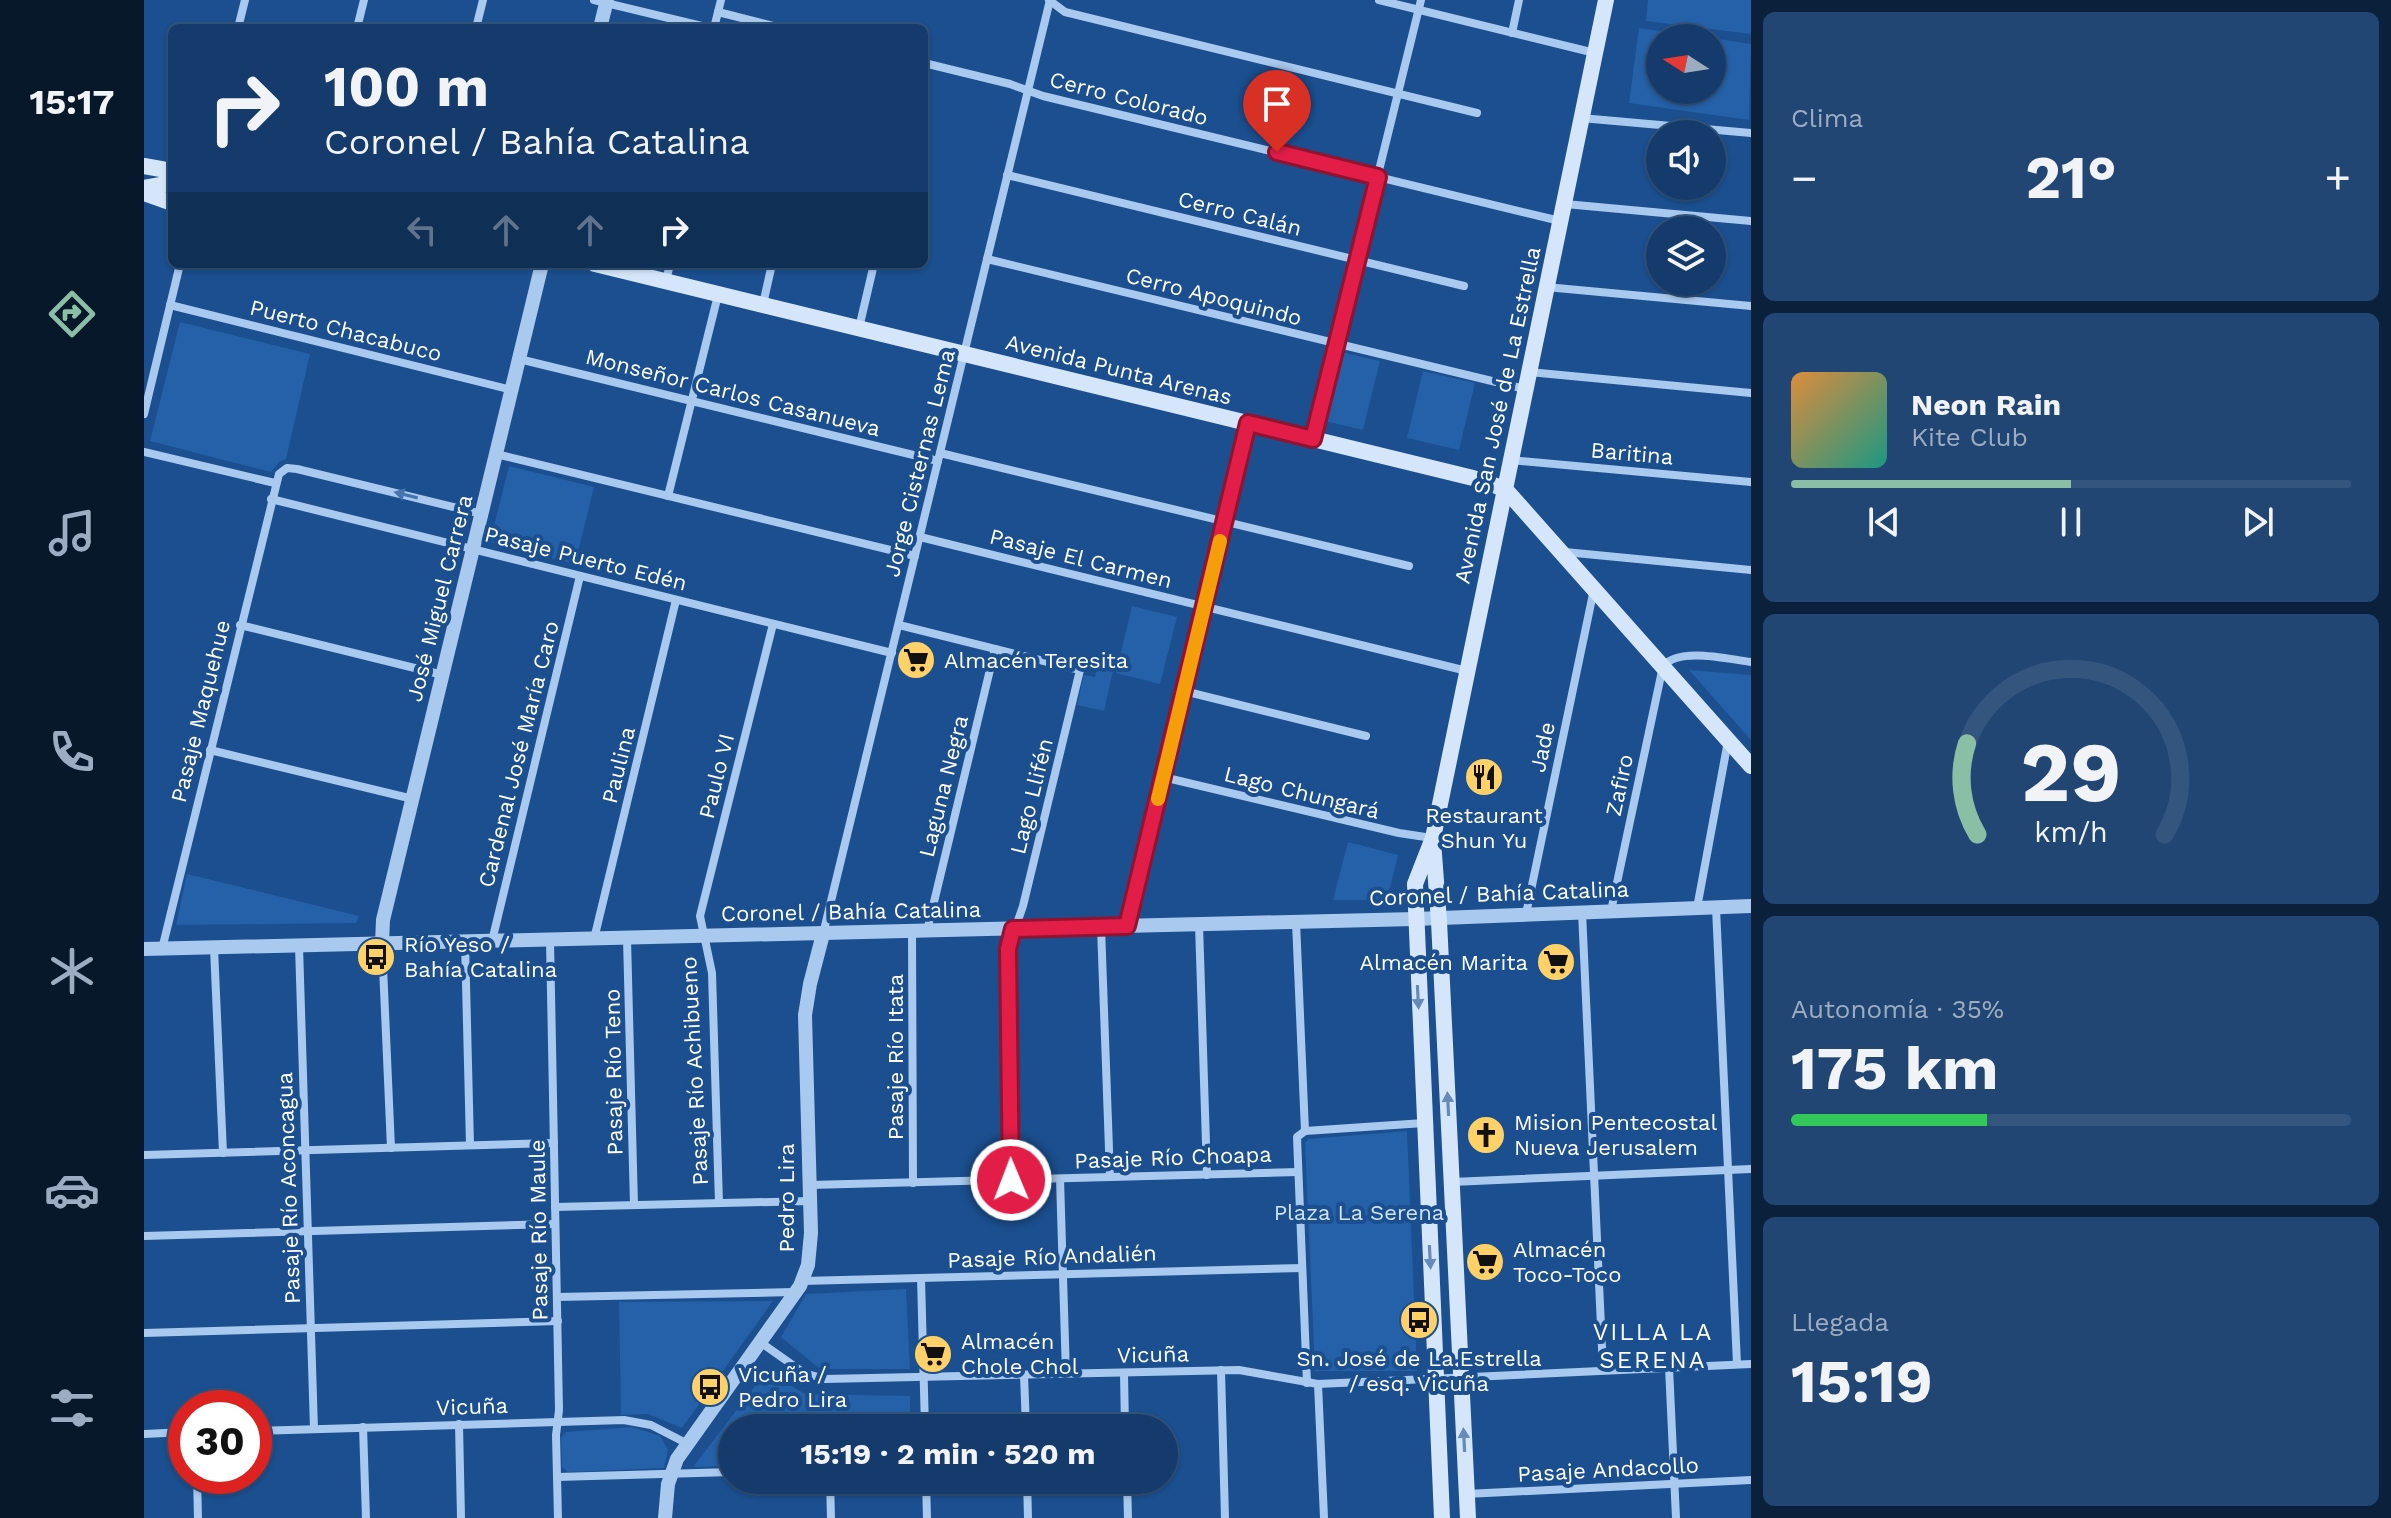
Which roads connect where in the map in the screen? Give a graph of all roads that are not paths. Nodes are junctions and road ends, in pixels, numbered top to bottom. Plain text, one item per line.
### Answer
1 (245, 0) edge
2 (364, 0) edge
3 (483, 0) edge
4 (721, 0) edge
5 (1050, 0) edge
6 (1379, 0) edge
7 (1421, 0) edge
8 (1519, 0) edge
9 (1606, 0) edge
10 (602, 1) edge
11 (1419, 10) junction
12 (718, 12) junction
13 (730, 15) junction
14 (239, 24) edge
15 (358, 24) edge
16 (477, 24) edge
17 (600, 24) edge
18 (696, 24) edge
19 (714, 24) edge
20 (728, 24) edge
21 (765, 24) edge
22 (1512, 33) junction
23 (1595, 53) junction
24 (928, 64) edge
25 (1028, 90) junction
26 (1398, 93) junction
27 (1477, 113) dead end
28 (1581, 118) junction
29 (1751, 133) edge
30 (144, 166) edge
31 (168, 170) edge
32 (1007, 175) junction
33 (1378, 177) junction
34 (168, 184) edge
35 (144, 190) edge
36 (168, 201) edge
37 (1563, 204) junction
38 (1560, 221) junction
39 (1751, 221) edge
40 (987, 259) junction
41 (1357, 260) junction
42 (179, 268) edge
43 (541, 268) edge
44 (612, 268) edge
45 (669, 268) edge
46 (771, 268) edge
47 (873, 268) edge
48 (666, 281) junction
49 (1464, 286) dead end
50 (1546, 287) junction
51 (718, 294) junction
52 (170, 305) junction
53 (763, 305) junction
54 (1751, 306) edge
55 (859, 328) junction
56 (1336, 344) junction
57 (964, 354) junction
58 (519, 359) junction
59 (1527, 380) junction
60 (512, 390) junction
61 (1751, 393) edge
62 (692, 401) junction
63 (144, 414) edge
64 (1248, 423) junction
65 (1313, 439) junction
66 (144, 452) edge
67 (496, 454) junction
68 (939, 457) junction
69 (1510, 460) junction
70 (1751, 482) edge
71 (275, 483) junction
72 (1505, 489) junction
73 (668, 496) junction
74 (271, 499) junction
75 (482, 514) junction
76 (1224, 521) junction
77 (920, 537) junction
78 (473, 549) junction
79 (1563, 552) junction
80 (915, 556) junction
81 (1409, 566) dead end
82 (1751, 570) edge
83 (580, 576) junction
84 (1594, 588) junction
85 (676, 600) junction
86 (1204, 607) junction
87 (773, 624) junction
88 (240, 625) junction
89 (899, 625) junction
90 (995, 649) junction
91 (892, 653) junction
92 (1751, 662) edge
93 (1663, 666) junction
94 (1467, 671) junction
95 (443, 675) junction
96 (1184, 691) junction
97 (1366, 736) dead end
98 (1728, 740) junction
99 (210, 750) junction
100 (1751, 766) edge
101 (1163, 777) junction
102 (413, 799) junction
103 (1433, 838) junction
104 (1751, 906) edge
105 (1697, 908) junction
106 (1716, 908) junction
107 (1611, 911) junction
108 (1582, 912) junction
109 (1526, 914) junction
110 (1439, 917) junction
111 (1415, 919) junction
112 (1296, 922) junction
113 (1199, 924) junction
114 (1127, 926) junction
115 (1101, 927) junction
116 (1013, 929) junction
117 (919, 932) junction
118 (823, 934) junction
119 (704, 937) junction
120 (594, 939) junction
121 (627, 939) junction
122 (550, 940) junction
123 (492, 941) junction
124 (465, 942) junction
125 (382, 944) junction
126 (299, 946) junction
127 (214, 948) junction
128 (144, 949) edge
129 (162, 949) junction
130 (1424, 1123) junction
131 (1302, 1132) junction
132 (554, 1143) junction
133 (470, 1145) junction
134 (391, 1148) junction
135 (305, 1151) junction
136 (223, 1153) junction
137 (144, 1155) edge
138 (1751, 1169) edge
139 (1728, 1170) junction
140 (1298, 1172) junction
141 (1207, 1175) junction
142 (1594, 1176) junction
143 (1110, 1177) junction
144 (1060, 1179) junction
145 (1011, 1180) junction
146 (1452, 1182) junction
147 (913, 1183) junction
148 (810, 1193) junction
149 (719, 1203) junction
150 (634, 1205) junction
151 (555, 1207) junction
152 (555, 1224) junction
153 (308, 1231) junction
154 (144, 1236) edge
155 (1302, 1268) junction
156 (1063, 1274) junction
157 (921, 1278) junction
158 (798, 1287) junction
159 (557, 1297) junction
160 (558, 1321) junction
161 (311, 1328) junction
162 (144, 1333) edge
163 (760, 1342) junction
164 (1737, 1364) junction
165 (1751, 1364) edge
166 (1669, 1367) junction
167 (1221, 1370) junction
168 (1603, 1370) junction
169 (1124, 1373) junction
170 (1066, 1374) junction
171 (1024, 1375) junction
172 (1461, 1377) junction
173 (924, 1378) junction
174 (1435, 1378) junction
175 (1307, 1383) junction
176 (1318, 1384) junction
177 (925, 1414) edge
178 (1025, 1414) edge
179 (1125, 1414) edge
180 (558, 1421) junction
181 (459, 1424) junction
182 (363, 1427) junction
183 (314, 1429) junction
184 (272, 1430) edge
185 (168, 1433) edge
186 (144, 1434) edge
187 (686, 1443) junction
188 (718, 1472) edge
189 (671, 1474) junction
190 (557, 1477) junction
191 (1751, 1480) edge
192 (1674, 1484) junction
193 (197, 1494) edge
194 (830, 1494) edge
195 (926, 1494) edge
196 (1027, 1494) edge
197 (1127, 1494) edge
198 (1466, 1494) junction
199 (198, 1518) edge
200 (366, 1518) edge
201 (461, 1518) edge
202 (558, 1518) edge
203 (665, 1518) edge
204 (831, 1518) edge
205 (927, 1518) edge
206 (1028, 1518) edge
207 (1128, 1518) edge
208 (1225, 1518) edge
209 (1324, 1518) edge
210 (1442, 1518) edge
211 (1468, 1518) edge
212 (1676, 1518) edge

1 - 14 street
2 - 15 street
3 - 16 street
4 - 12 street
5 - 25 street, Jorge Cisternas Lema
5 - 26 street
6 - 11 street
7 - 11 street
8 - 22 street
9 - 23 main road, Avenida San José de La Estrella
10 - 17 street
10 - 18 street
11 - 22 street
11 - 26 street
12 - 13 street
12 - 19 street
13 - 20 street
13 - 21 street
22 - 23 street
23 - 28 main road, Avenida San José de La Estrella
24 - 25 street, Cerro Colorado
25 - 32 street, Jorge Cisternas Lema
25 - 33 street, Cerro Colorado
26 - 27 street
26 - 33 street
28 - 29 street
28 - 37 main road, Avenida San José de La Estrella
30 - 31 main road
32 - 40 street, Jorge Cisternas Lema
32 - 41 street, Cerro Calán
33 - 38 street, Cerro Colorado
33 - 41 street
34 - 35 main road
35 - 36 main road
37 - 38 main road, Avenida San José de La Estrella
37 - 39 street
38 - 50 main road, Avenida San José de La Estrella
40 - 56 street, Cerro Apoquindo
40 - 57 street, Jorge Cisternas Lema
41 - 49 street, Cerro Calán
41 - 56 street
42 - 52 street
43 - 58 street, José Miguel Carrera
44 - 48 main road, Avenida Punta Arenas
45 - 48 street
46 - 53 street
47 - 55 street
48 - 51 main road, Avenida Punta Arenas
50 - 54 street
50 - 59 main road, Avenida San José de La Estrella
51 - 53 main road, Avenida Punta Arenas
51 - 62 street
52 - 60 street, Puerto Chacabuco
52 - 63 street
53 - 55 main road, Avenida Punta Arenas
55 - 57 main road, Avenida Punta Arenas
56 - 59 street, Cerro Apoquindo
56 - 65 street
57 - 64 main road, Avenida Punta Arenas
57 - 68 street, Jorge Cisternas Lema
58 - 60 street, José Miguel Carrera
58 - 62 street, Monseñor Carlos Casanueva
59 - 61 street, Cerro Apoquindo
59 - 69 main road, Avenida San José de La Estrella
60 - 67 street, José Miguel Carrera
62 - 68 street, Monseñor Carlos Casanueva
62 - 73 street
64 - 65 main road, Avenida Punta Arenas
64 - 76 street
65 - 72 main road, Avenida Punta Arenas
66 - 71 street
67 - 73 street
67 - 75 street, José Miguel Carrera
68 - 76 street, Monseñor Carlos Casanueva
68 - 77 street, Jorge Cisternas Lema
69 - 70 street, Baritina
69 - 72 main road, Avenida San José de La Estrella
71 - 74 street, Pasaje Maquehue
75 -> 71 street, Pasaje Puerto Edén
72 - 79 main road, Avenida Punta Arenas
72 - 94 main road, Avenida San José de La Estrella
73 - 80 street
74 - 78 street, Pasaje Puerto Edén
74 - 88 street, Pasaje Maquehue
75 - 78 street, José Miguel Carrera
76 - 81 street, Monseñor Carlos Casanueva
76 - 86 street
77 - 80 street, Jorge Cisternas Lema
77 - 86 street, Pasaje El Carmen
78 - 83 street, Pasaje Puerto Edén
78 - 95 street, José Miguel Carrera
79 - 82 street
79 - 84 main road, Avenida Punta Arenas
80 - 89 street, Jorge Cisternas Lema
83 - 85 street, Pasaje Puerto Edén
83 - 123 street, Cardenal José María Caro
84 - 93 main road, Avenida Punta Arenas
84 - 109 street, Jade
85 - 87 street, Pasaje Puerto Edén
85 - 120 street, Paulina
86 - 94 street, Pasaje El Carmen
86 - 96 street
87 - 91 street, Pasaje Puerto Edén
87 - 119 street, Paulo VI
88 - 95 street
88 - 99 street, Pasaje Maquehue
89 - 90 street
89 - 91 street, Jorge Cisternas Lema
90 - 116 street, Lago Llifén
90 - 117 street, Laguna Negra
91 - 118 street, Jorge Cisternas Lema
92 - 93 street
93 - 98 main road, Avenida Punta Arenas
93 - 107 street, Zafiro
94 - 103 main road, Avenida San José de La Estrella
95 - 102 street, José Miguel Carrera
96 - 97 street
96 - 101 street
98 - 100 main road, Avenida Punta Arenas
98 - 105 street
99 - 102 street
99 - 129 street, Pasaje Maquehue
101 - 103 street, Lago Chungará
101 - 114 street
102 - 125 street, José Miguel Carrera
103 - 110 main road, Avenida San José de La Estrella
103 - 111 main road, Avenida San José de La Estrella
104 - 106 street, Coronel / Bahía Catalina
105 - 106 street, Coronel / Bahía Catalina
105 - 107 street, Coronel / Bahía Catalina
106 - 139 street
107 - 108 street, Coronel / Bahía Catalina
108 - 109 street, Coronel / Bahía Catalina
108 - 142 street
109 - 110 street, Coronel / Bahía Catalina
110 - 111 street, Coronel / Bahía Catalina
146 -> 110 main road, Avenida San José de La Estrella
111 - 112 street, Coronel / Bahía Catalina
111 -> 130 main road, Avenida San José de La Estrella
112 - 113 street, Coronel / Bahía Catalina
112 - 131 street
113 - 114 street, Coronel / Bahía Catalina
113 - 141 street
114 - 115 street, Coronel / Bahía Catalina
115 - 116 street, Coronel / Bahía Catalina
115 - 143 street
116 - 117 street, Coronel / Bahía Catalina
116 - 145 street, Lago Llifén
117 - 118 street, Coronel / Bahía Catalina
117 - 147 street, Pasaje Río Itata
118 - 119 street, Coronel / Bahía Catalina
118 - 148 street, Pedro Lira
119 - 121 street, Coronel / Bahía Catalina
119 - 149 street, Pasaje Río Achibueno
120 - 121 street, Coronel / Bahía Catalina
120 - 122 street, Coronel / Bahía Catalina
121 - 150 street, Pasaje Río Teno
122 - 123 street, Coronel / Bahía Catalina
122 - 132 street, Pasaje Río Maule
123 - 124 street, Coronel / Bahía Catalina
124 - 125 street, Coronel / Bahía Catalina
124 - 133 street
125 - 126 street, Coronel / Bahía Catalina
125 - 134 street
126 - 127 street, Coronel / Bahía Catalina
126 - 135 street, Pasaje Río Aconcagua
127 - 129 street, Coronel / Bahía Catalina
127 - 136 street
128 - 129 street, Coronel / Bahía Catalina
130 - 131 street
130 -> 174 main road, Avenida San José de La Estrella
131 - 140 street
132 - 133 street
132 - 151 street, Pasaje Río Maule
133 - 134 street
134 - 135 street
135 - 136 street
135 - 153 street, Pasaje Río Aconcagua
136 - 137 street
138 - 139 street
139 - 142 street
139 - 164 street
140 - 141 street, Pasaje Río Choapa
140 - 155 street
141 - 143 street, Pasaje Río Choapa
142 - 146 street
142 - 168 street
143 - 144 street, Pasaje Río Choapa
144 - 145 street, Pasaje Río Choapa
144 - 156 street
145 - 147 street, Pasaje Río Choapa
146 - 172 main road, Avenida San José de La Estrella
147 - 148 street, Pasaje Río Choapa
148 - 149 street, Pasaje Río Choapa
148 - 158 street, Pedro Lira
149 - 150 street, Pasaje Río Choapa
150 - 151 street, Pasaje Río Choapa
151 - 152 street, Pasaje Río Maule
152 - 153 street
152 - 159 street, Pasaje Río Maule
153 - 154 street
153 - 161 street, Pasaje Río Aconcagua
155 - 156 street, Pasaje Río Andalién
155 - 175 street
156 - 157 street, Pasaje Río Andalién
156 - 170 street
157 - 158 street, Pasaje Río Andalién
157 - 173 street
158 - 159 street, Pasaje Río Andalién
158 - 163 street, Pedro Lira
159 - 160 street, Pasaje Río Maule
160 - 161 street
160 - 180 street, Pasaje Río Maule
161 - 162 street
161 - 183 street, Pasaje Río Aconcagua
163 - 173 street, Vicuña
163 - 187 street, Pedro Lira
164 - 165 street, Vicuña
164 - 166 street, Vicuña
166 - 168 street, Vicuña
166 - 192 street
167 - 169 street, Vicuña
167 - 175 street, Vicuña
167 - 208 street
168 - 172 street, Vicuña
169 - 170 street, Vicuña
169 - 179 street
170 - 171 street, Vicuña
171 - 173 street, Vicuña
171 - 178 street
172 - 174 street, Vicuña
198 -> 172 main road, Avenida San José de La Estrella
173 - 177 street
174 - 176 street, Vicuña
174 - 210 main road, Avenida San José de La Estrella
175 - 176 street, Vicuña
176 - 209 street
180 - 181 street, Vicuña
180 - 187 street, Vicuña
180 - 190 street, Pasaje Río Maule
181 - 182 street, Vicuña
181 - 201 street
182 - 183 street, Vicuña
182 - 200 street
183 - 184 street, Vicuña
185 - 186 street
187 - 189 street, Pedro Lira
188 - 189 street
189 - 190 street
189 - 203 street, Pedro Lira
190 - 202 street, Pasaje Río Maule
191 - 192 street, Pasaje Andacollo
192 - 198 street, Pasaje Andacollo
192 - 212 street
193 - 199 street
194 - 204 street
195 - 205 street
196 - 206 street
197 - 207 street
198 - 211 main road, Avenida San José de La Estrella

